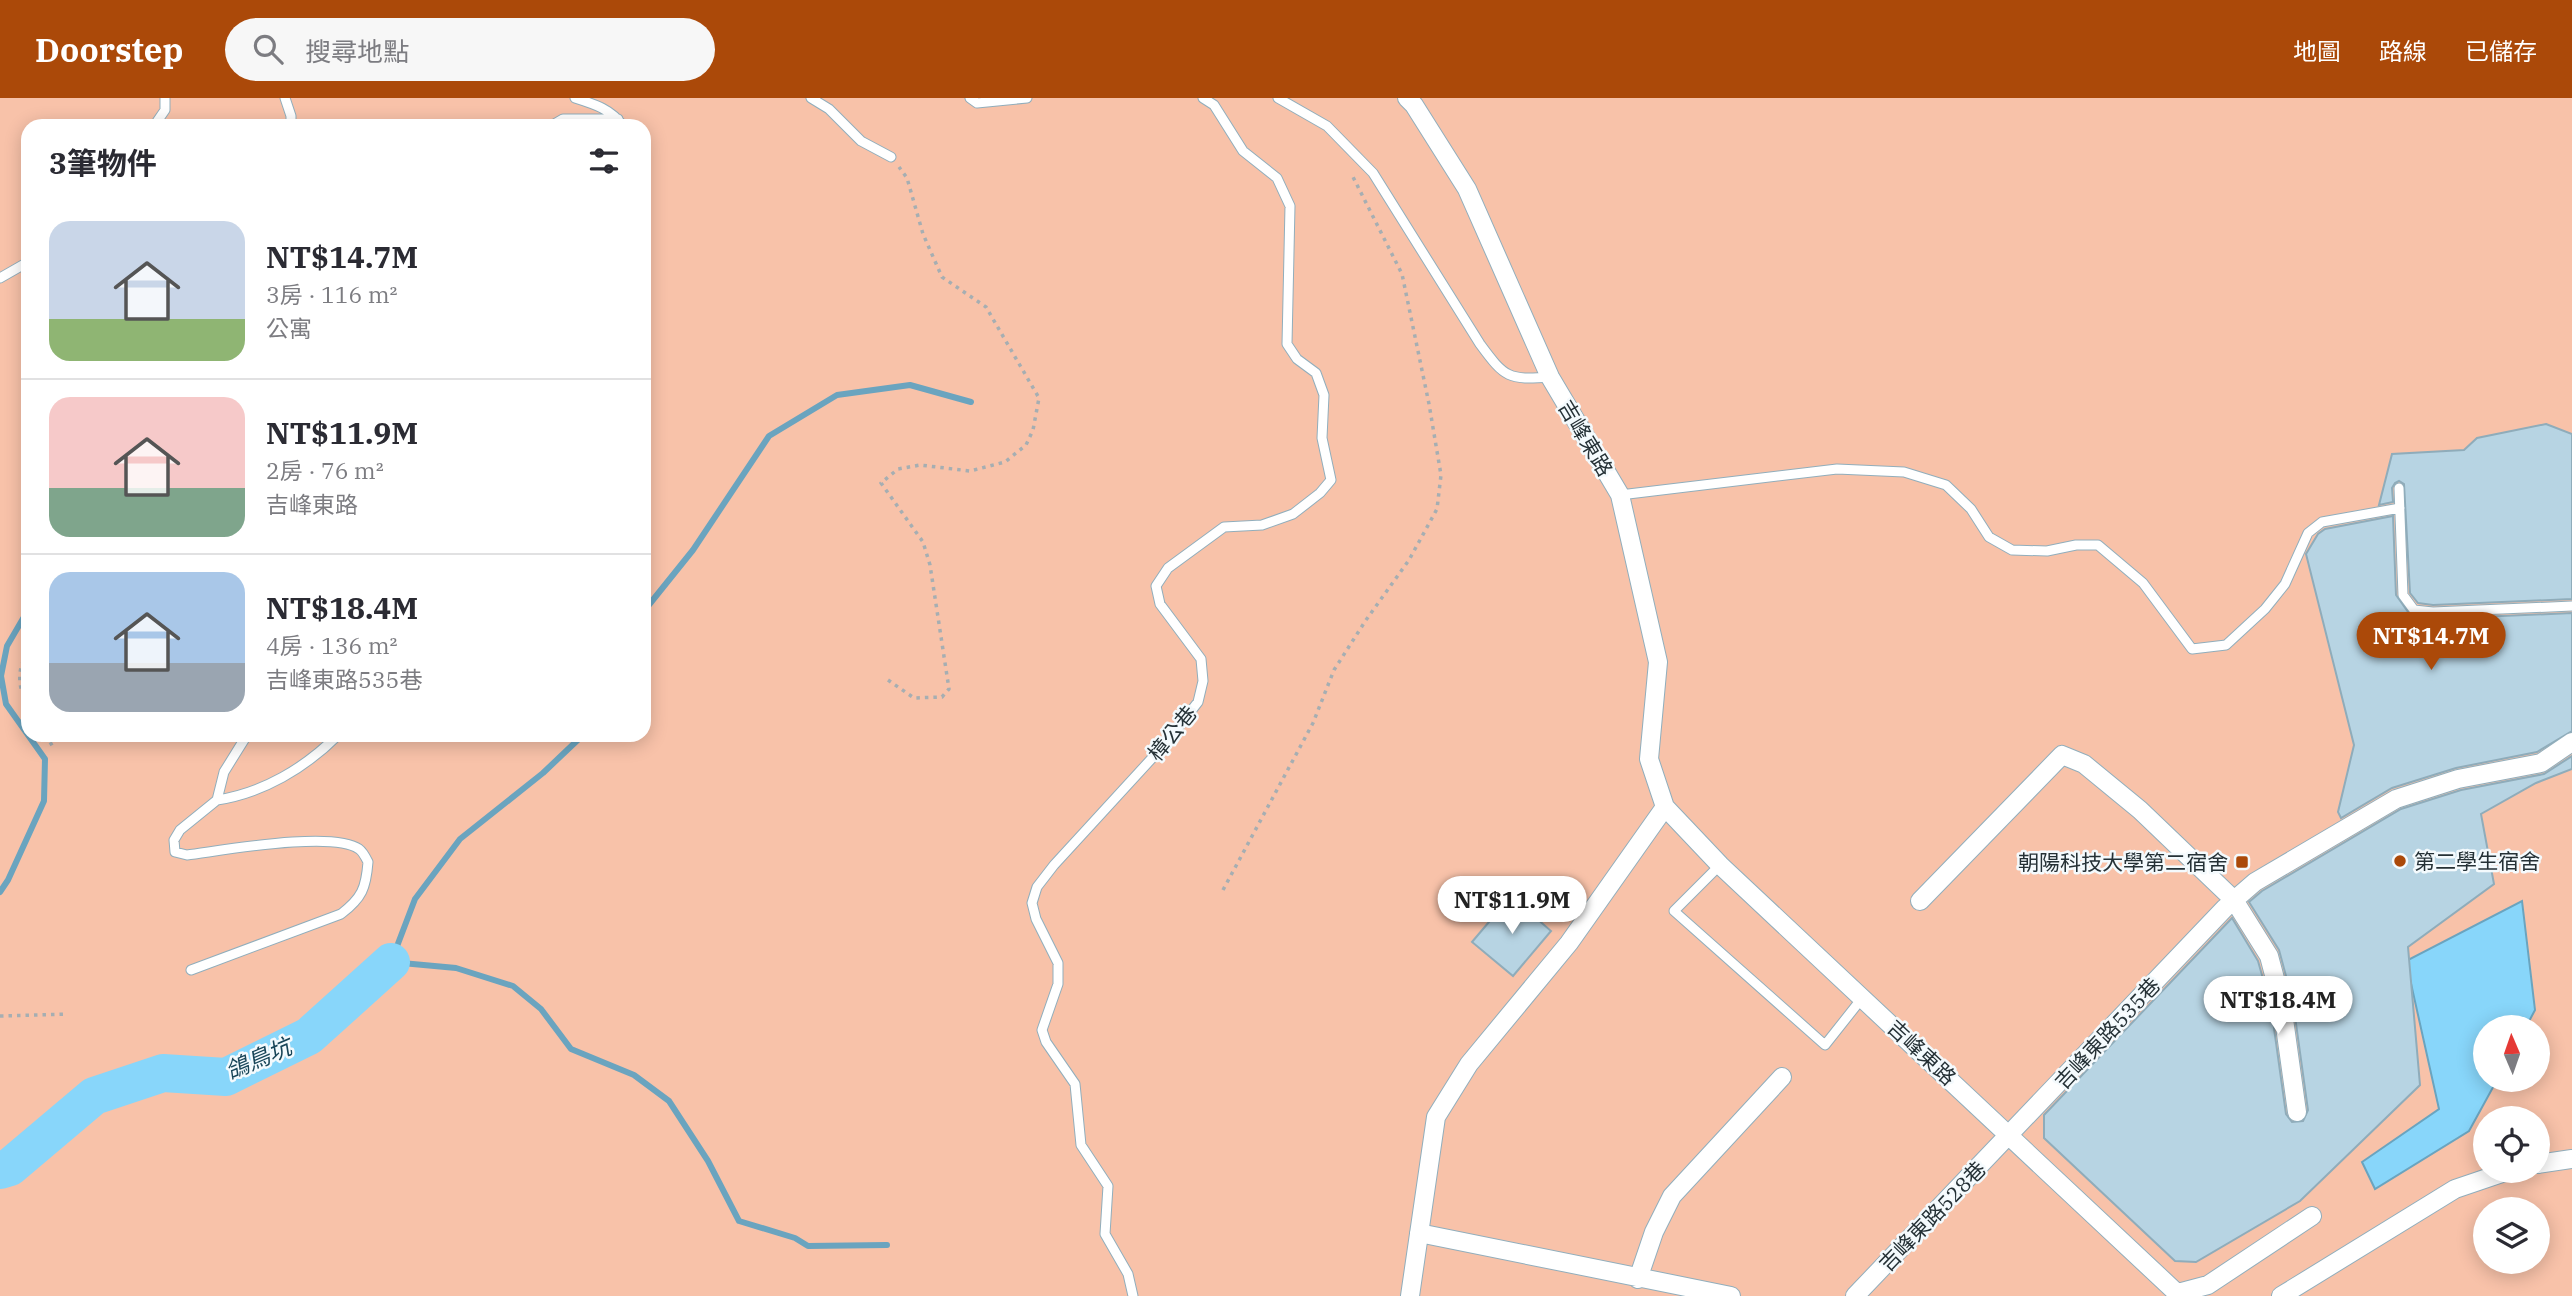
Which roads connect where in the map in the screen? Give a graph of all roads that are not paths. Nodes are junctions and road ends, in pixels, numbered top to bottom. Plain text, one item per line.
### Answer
1 (165, 98) edge
2 (285, 98) edge
3 (575, 98) edge
4 (811, 98) edge
5 (970, 98) edge
6 (1027, 98) edge
7 (1203, 98) edge
8 (1278, 98) edge
9 (1407, 98) edge
10 (158, 119) edge
11 (291, 119) edge
12 (617, 119) edge
13 (891, 157) road end
14 (21, 266) edge
15 (0, 278) edge
16 (1550, 377) junction
17 (2399, 488) dead end
18 (1620, 495) junction
19 (2400, 508) junction
20 (2572, 606) edge
21 (243, 742) edge
22 (329, 742) edge
23 (2572, 742) edge
24 (217, 800) junction
25 (1665, 807) junction
26 (1720, 864) junction
27 (2234, 900) junction
28 (1920, 901) dead end
29 (191, 970) dead end
30 (1863, 997) junction
31 (1782, 1077) dead end
32 (2297, 1112) dead end
33 (2010, 1135) junction
34 (2572, 1159) edge
35 (2550, 1162) edge
36 (2473, 1183) edge
37 (2312, 1216) dead end
38 (1419, 1233) junction
39 (1638, 1279) junction
40 (2179, 1295) edge
41 (1133, 1296) edge
42 (1410, 1296) edge
43 (1731, 1296) edge
44 (1855, 1296) edge
45 (2281, 1296) edge

1 - 10 lane
2 - 11 lane
3 - 12 lane
4 - 13 lane
5 - 6 lane
7 - 41 lane, 樟公巷
8 - 16 lane
9 - 16 street, 吉峰東路
14 - 15 lane
16 - 18 street, 吉峰東路
17 - 19 lane
18 - 19 lane
18 - 25 street, 吉峰東路
19 - 20 lane
21 - 24 lane
22 - 24 lane
23 - 27 street, 吉峰東路535巷
24 - 29 lane
25 - 26 street, 吉峰東路
25 - 38 street
26 - 30 street, 吉峰東路
26 - 30 lane
27 - 28 street
27 - 32 street
27 - 33 street, 吉峰東路535巷
30 - 33 street, 吉峰東路
31 - 39 street
33 - 40 street, 吉峰東路
33 - 44 street, 吉峰東路528巷
34 - 35 street
36 - 45 street
37 - 40 street
38 - 39 street
38 - 42 street
39 - 43 street

